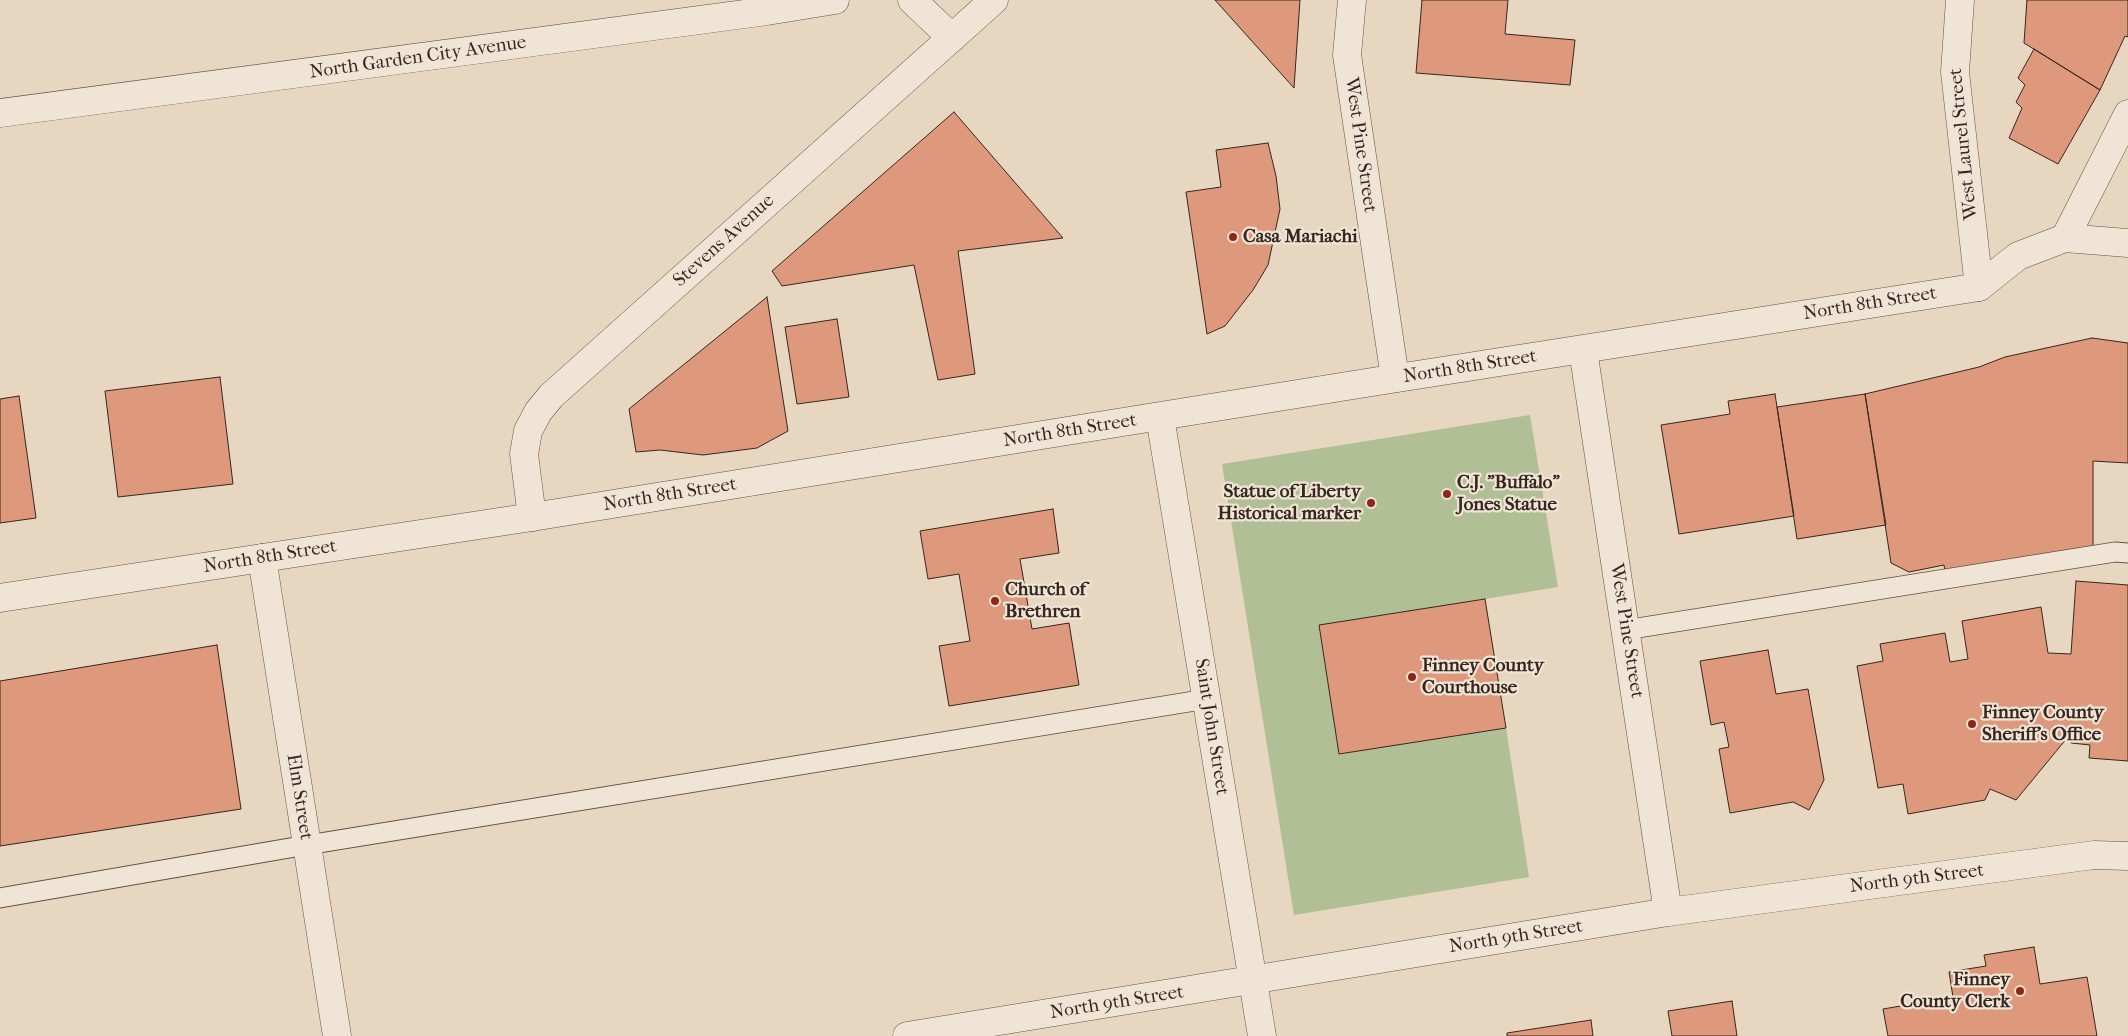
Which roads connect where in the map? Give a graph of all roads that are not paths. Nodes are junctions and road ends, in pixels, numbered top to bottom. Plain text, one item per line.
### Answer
1 (835, 0) edge
2 (912, 0) edge
3 (994, 0) edge
4 (1352, 0) edge
5 (1960, 0) edge
6 (767, 6) edge
7 (952, 38) junction
8 (0, 113) edge
9 (2128, 114) edge
10 (2065, 238) junction
11 (2128, 243) edge
12 (1979, 287) junction
13 (1583, 350) junction
14 (1394, 378) junction
15 (1160, 417) junction
16 (532, 517) junction
17 (2128, 553) edge
18 (262, 558) junction
19 (0, 598) edge
20 (1625, 630) junction
21 (1207, 699) junction
22 (307, 845) junction
23 (2128, 856) edge
24 (0, 898) edge
25 (1668, 912) junction
26 (1253, 981) junction
27 (337, 1036) edge
28 (907, 1036) edge
29 (1262, 1036) edge

1 - 6 street, North Garden City Avenue
2 - 7 street
3 - 7 street, Stevens Avenue
4 - 14 street, West Pine Street
5 - 12 street, West Laurel Street
6 - 8 street, North Garden City Avenue
7 - 16 street, Stevens Avenue
9 - 10 street
10 - 11 street, North 8th Street
10 - 12 street, North 8th Street
12 - 13 street, North 8th Street
13 - 14 street, North 8th Street
13 - 20 street, West Pine Street
14 - 15 street, North 8th Street
15 - 16 street, North 8th Street
15 - 21 street, Saint John Street
16 - 18 street, North 8th Street
17 - 20 lane
18 - 19 street, North 8th Street
18 - 22 street, Elm Street
20 - 25 street, West Pine Street
21 - 22 lane
21 - 26 street, Saint John Street
22 - 24 lane
22 - 27 street, Elm Street
23 - 25 street, North 9th Street
25 - 26 street, North 9th Street
26 - 28 street, North 9th Street
26 - 29 street, Saint John Street

